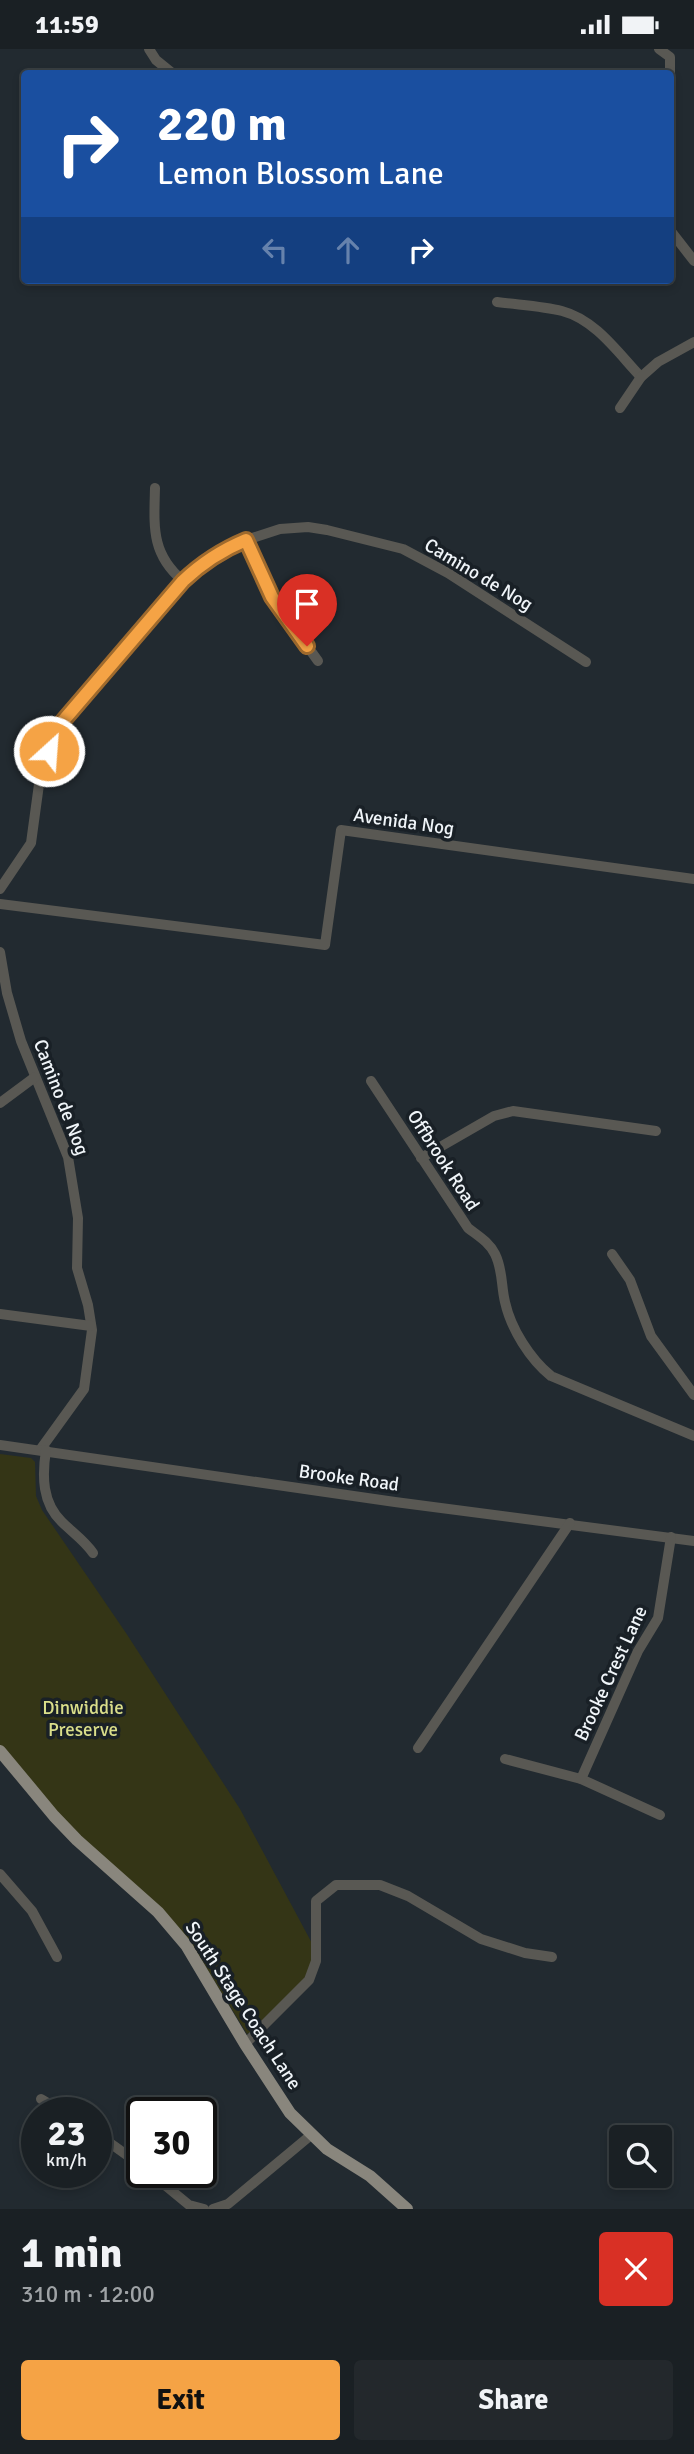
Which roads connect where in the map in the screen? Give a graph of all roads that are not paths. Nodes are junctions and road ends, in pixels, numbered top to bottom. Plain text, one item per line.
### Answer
1 (149, 49) edge
2 (659, 49) edge
3 (168, 70) edge
4 (670, 70) edge
5 (674, 235) edge
6 (694, 261) edge
7 (497, 302) dead end
8 (694, 342) edge
9 (641, 377) junction
10 (620, 408) dead end
11 (155, 488) dead end
12 (246, 540) junction
13 (183, 581) junction
14 (318, 661) dead end
15 (586, 662) dead end
16 (694, 879) edge
17 (0, 889) edge
18 (0, 904) edge
19 (0, 952) edge
20 (35, 1077) junction
21 (370, 1081) dead end
22 (0, 1103) edge
23 (656, 1131) dead end
24 (421, 1158) junction
25 (612, 1254) dead end
26 (0, 1314) edge
27 (92, 1326) junction
28 (694, 1395) edge
29 (694, 1436) edge
30 (0, 1445) edge
31 (43, 1450) junction
32 (570, 1523) junction
33 (671, 1537) junction
34 (694, 1541) edge
35 (93, 1553) dead end
36 (418, 1748) dead end
37 (0, 1751) edge
38 (505, 1759) dead end
39 (581, 1779) junction
40 (660, 1815) dead end
41 (0, 1874) edge
42 (57, 1957) dead end
43 (552, 1957) dead end
44 (245, 2044) junction
45 (311, 2135) junction
46 (169, 2188) edge
47 (204, 2209) edge
48 (213, 2209) edge
49 (407, 2209) edge

1 - 3 street
2 - 4 street
5 - 6 street
7 - 9 street
8 - 9 street
9 - 10 street
11 - 13 street
12 - 13 street, Camino de Nog
12 - 14 street
12 - 15 street, Camino de Nog
13 - 17 street, Camino de Nog
16 - 18 street, Avenida Nog
19 - 20 street, Camino de Nog
20 - 22 street
20 - 27 street, Camino de Nog
21 - 24 street, Offbrook Road
23 - 24 street
24 - 29 street, Offbrook Road
25 - 28 street
26 - 27 street
27 - 31 street, Camino de Nog
30 - 31 street, Brooke Road
31 - 32 street, Brooke Road
31 - 35 street
32 - 33 street, Brooke Road
32 - 36 street
33 - 34 street, Brooke Road
33 - 39 street, Brooke Crest Lane
37 - 44 main road, South Stage Coach Lane
38 - 39 street
39 - 40 street
41 - 42 street
43 - 44 street
44 - 45 main road, South Stage Coach Lane
45 - 48 street
45 - 49 main road, South Stage Coach Lane
46 - 47 street

